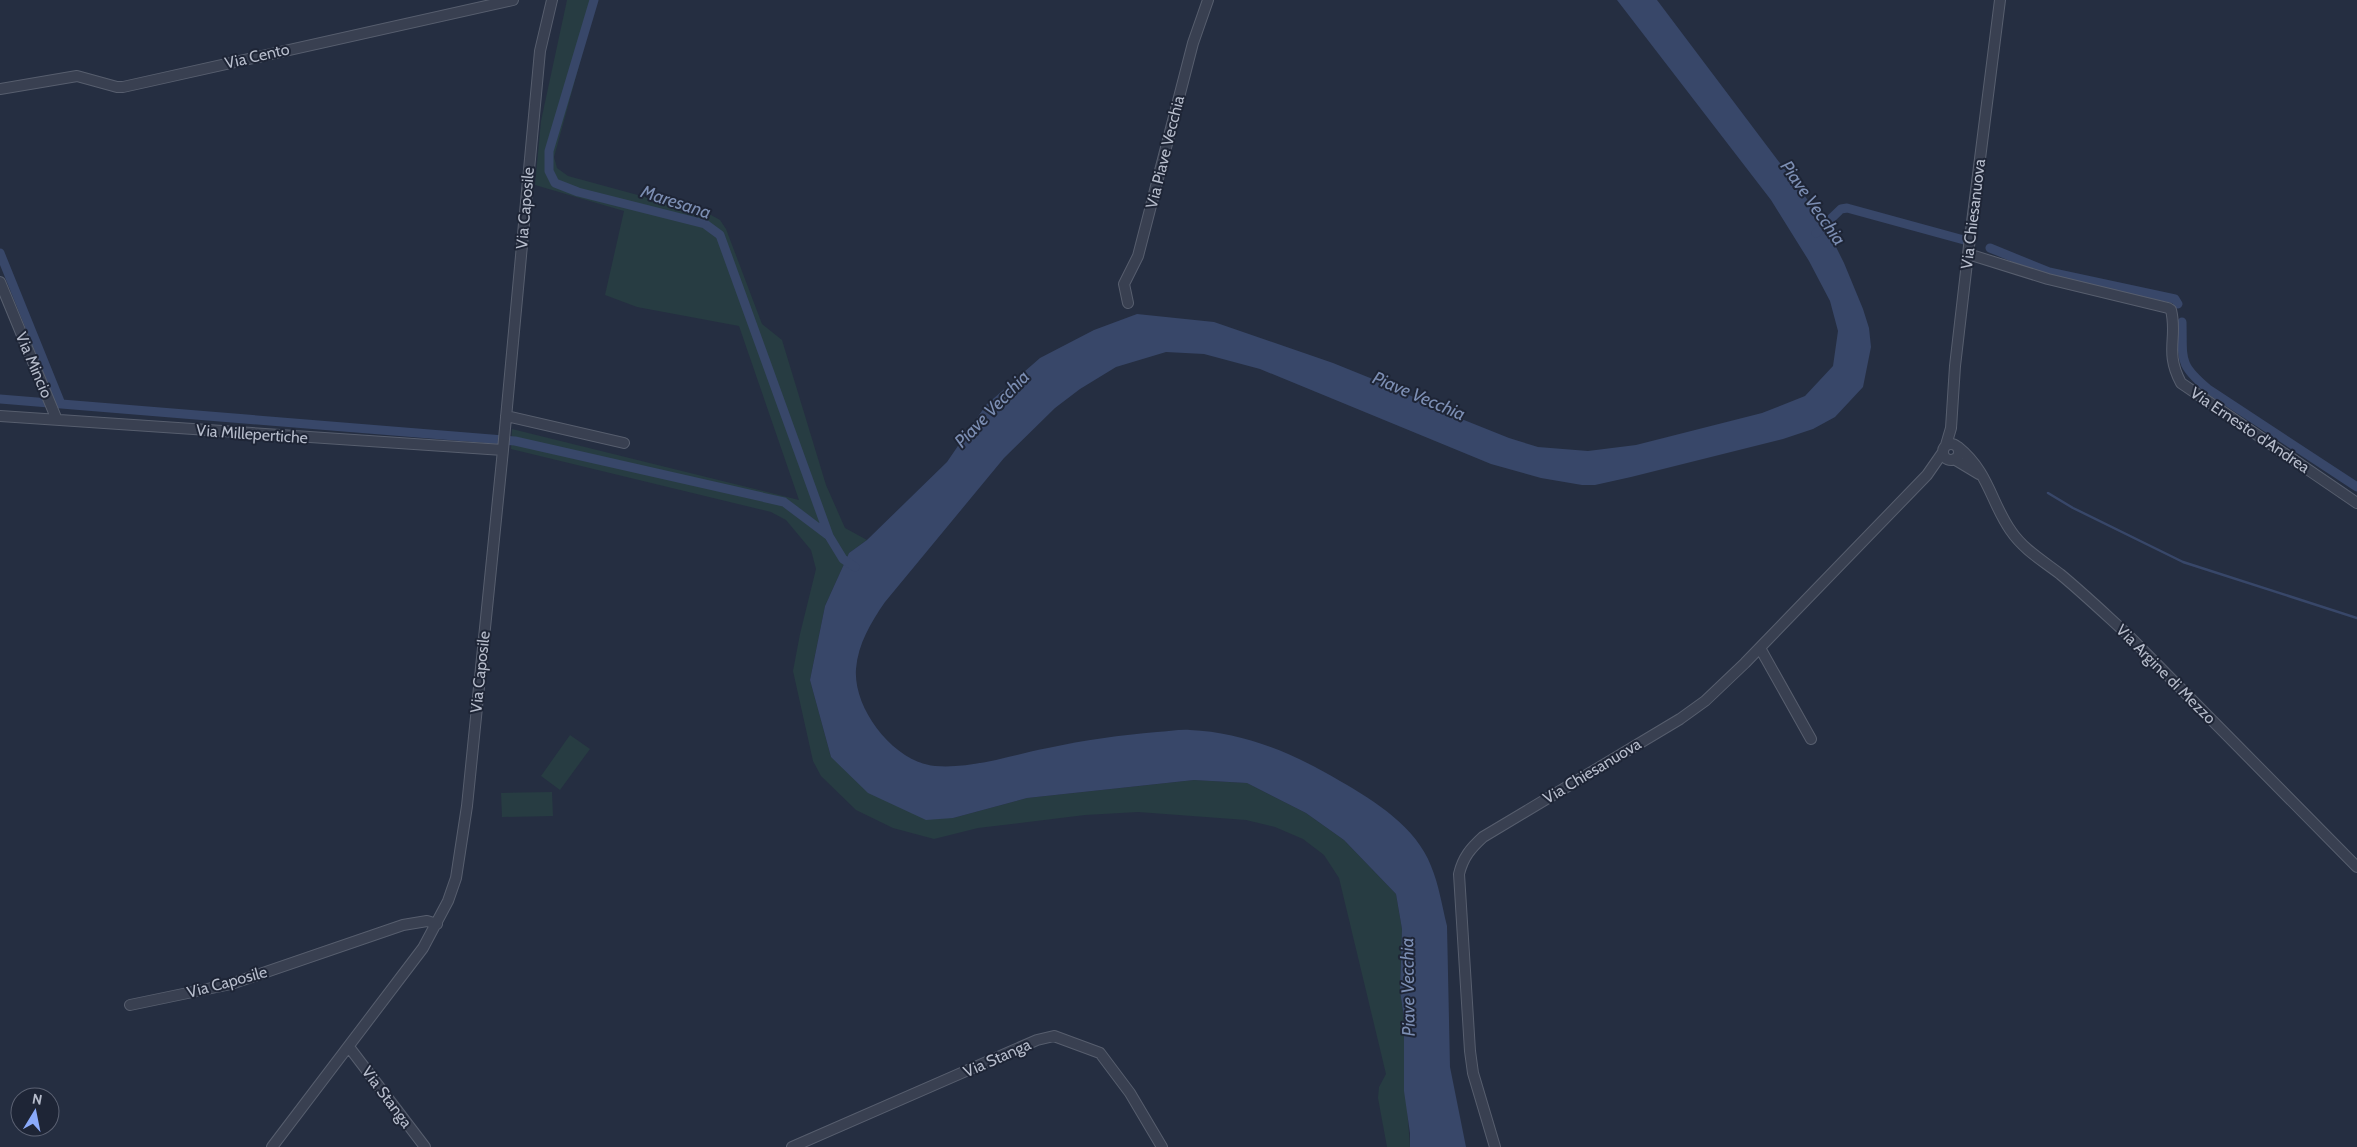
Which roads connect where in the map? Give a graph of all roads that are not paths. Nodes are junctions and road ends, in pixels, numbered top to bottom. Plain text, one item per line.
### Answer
1 (514, 0) edge
2 (552, 0) edge
3 (1208, 0) edge
4 (2000, 0) edge
5 (0, 90) edge
6 (1968, 254) junction
7 (0, 282) edge
8 (1128, 303) dead end
9 (0, 416) edge
10 (56, 416) junction
11 (506, 416) junction
12 (624, 443) dead end
13 (503, 447) junction
14 (1951, 447) junction
15 (1953, 460) junction
16 (1927, 475) junction
17 (1984, 477) junction
18 (2357, 503) edge
19 (1760, 648) junction
20 (1811, 739) dead end
21 (2357, 867) edge
22 (437, 924) junction
23 (130, 1005) dead end
24 (349, 1047) junction
25 (272, 1147) edge
26 (425, 1147) edge
27 (792, 1147) edge
28 (1162, 1147) edge
29 (1495, 1147) edge

1 - 5 street, Via Cento
2 - 11 street, Via Caposile
3 - 8 street, Via Piave Vecchia
4 - 6 street, Via Chiesanuova
6 - 14 street, Via Chiesanuova
6 - 18 street, Via Ernesto d'Andrea
7 - 10 street, Via Mincio
9 - 10 street, Via Millepertiche
10 - 13 street, Via Millepertiche
11 - 12 street
11 - 13 street, Via Caposile
13 - 22 street, Via Caposile
14 - 15 street
14 - 16 street, Via Chiesanuova
14 - 17 street, Via Argine di Mezzo
15 - 16 street, Via Chiesanuova
15 - 17 street
16 - 19 street, Via Chiesanuova
17 - 21 street, Via Argine di Mezzo
19 - 20 street
19 - 29 street, Via Chiesanuova
22 - 23 street, Via Caposile
22 - 24 street, Via Caposile
24 - 25 street, Via Caposile
24 - 26 street, Via Stanga
27 - 28 street, Via Stanga

